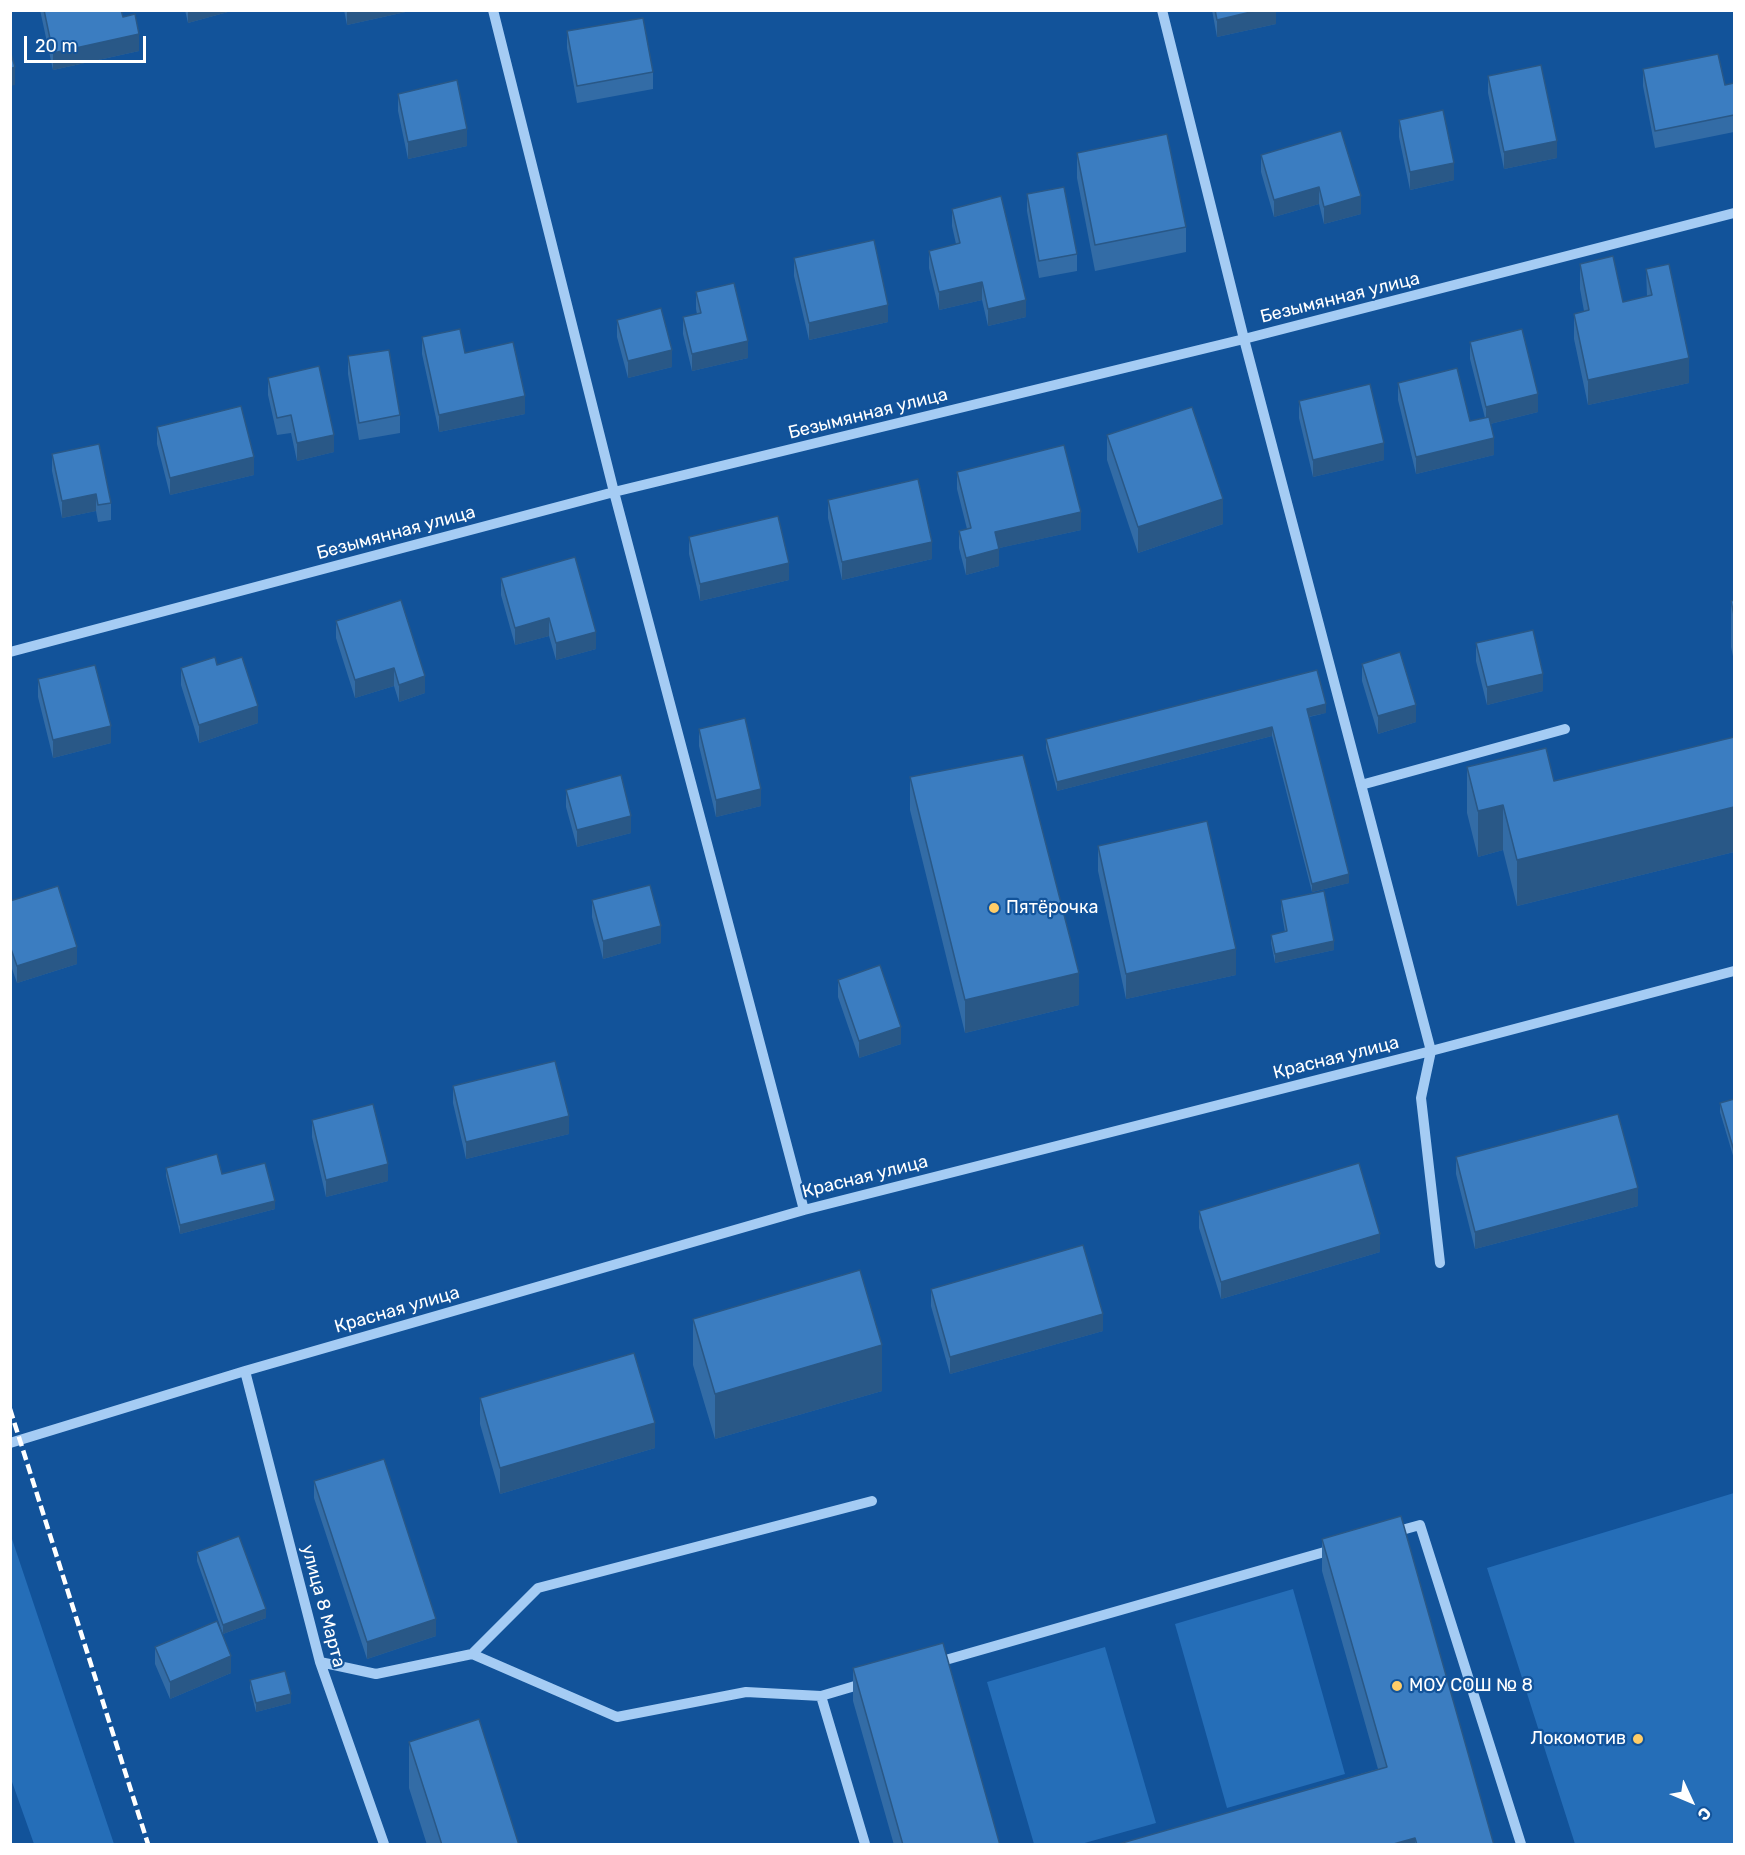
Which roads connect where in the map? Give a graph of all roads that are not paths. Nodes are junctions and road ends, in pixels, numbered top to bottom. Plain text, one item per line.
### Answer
1 (493, 10) edge
2 (1162, 10) edge
3 (1734, 213) edge
4 (1244, 339) junction
5 (614, 492) junction
6 (10, 652) edge
7 (1565, 729) dead end
8 (1361, 785) junction
9 (1734, 971) edge
10 (1431, 1052) junction
11 (804, 1210) junction
12 (1440, 1263) dead end
13 (245, 1371) junction
14 (10, 1443) edge
15 (872, 1501) dead end
16 (1385, 1534) edge
17 (1350, 1544) edge
18 (472, 1654) junction
19 (320, 1662) junction
20 (924, 1666) edge
21 (878, 1680) edge
22 (821, 1696) junction
23 (384, 1845) edge
24 (865, 1845) edge
25 (1521, 1845) edge

1 - 5 street
2 - 4 street
3 - 4 street, Безымянная улица
4 - 5 street, Безымянная улица
4 - 8 street
5 - 6 street, Безымянная улица
5 - 11 street
7 - 8 street
8 - 10 street
9 - 10 street, Красная улица
10 - 11 street, Красная улица
10 - 12 street
11 - 13 street, Красная улица
13 - 14 street, Красная улица
13 - 19 street, улица 8 Марта
15 - 18 street
16 - 25 street
17 - 20 street
18 - 19 street
18 - 22 street
19 - 23 street, улица 8 Марта
21 - 22 street
22 - 24 street

